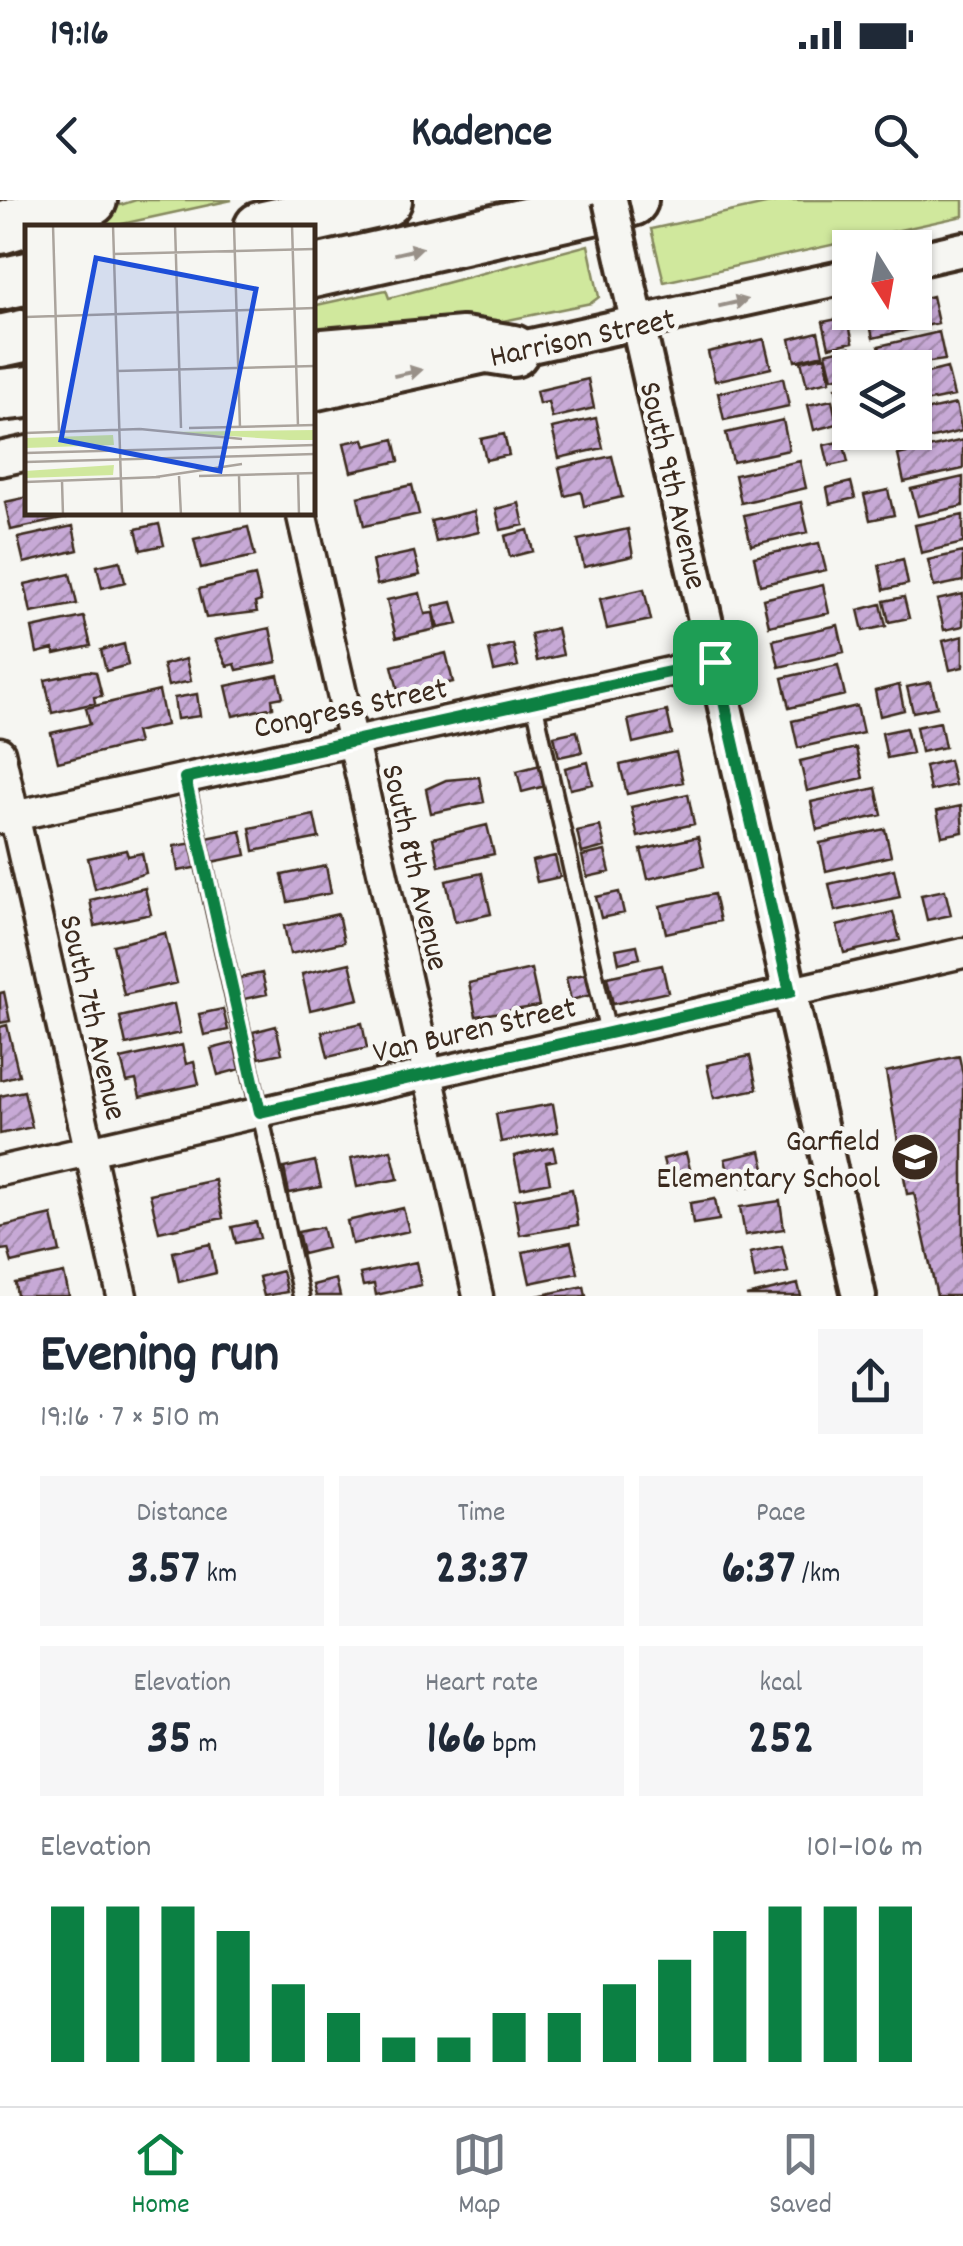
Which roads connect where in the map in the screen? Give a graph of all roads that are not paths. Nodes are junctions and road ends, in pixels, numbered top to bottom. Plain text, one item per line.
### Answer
1 (92, 200) edge
2 (386, 200) edge
3 (610, 200) edge
4 (632, 200) edge
5 (274, 225) edge
6 (0, 228) edge
7 (963, 249) edge
8 (932, 256) edge
9 (315, 271) edge
10 (25, 279) edge
11 (832, 280) edge
12 (0, 284) edge
13 (638, 325) junction
14 (25, 336) edge
15 (0, 341) edge
16 (513, 351) junction
17 (315, 356) edge
18 (25, 392) edge
19 (315, 393) edge
20 (0, 395) edge
21 (25, 455) edge
22 (0, 459) edge
23 (302, 515) edge
24 (715, 662) junction
25 (534, 702) junction
26 (352, 742) junction
27 (0, 752) edge
28 (185, 778) junction
29 (7, 818) edge
30 (962, 957) edge
31 (790, 992) junction
32 (608, 1033) junction
33 (428, 1074) junction
34 (260, 1112) junction
35 (89, 1150) junction
36 (0, 1171) edge
37 (122, 1296) edge
38 (301, 1296) edge
39 (478, 1296) edge
40 (858, 1296) edge

1 - 6 highway
2 - 5 highway
3 - 13 street, South 9th Avenue, bridge
9 -> 4 highway
7 - 8 street
10 - 12 highway
13 -> 11 street, Harrison Street
13 - 16 street, Harrison Street
13 - 24 street, South 9th Avenue
14 - 15 highway
16 - 17 highway
19 -> 16 street, Harrison Street
18 - 20 highway
21 - 22 street
23 - 26 street, South 8th Avenue
24 - 25 street, Congress Street
24 - 31 street, South 9th Avenue
25 - 26 street, Congress Street
25 - 32 lane
26 - 28 street, Congress Street
26 - 33 street, South 8th Avenue
27 - 29 street, South 7th Avenue
28 - 29 street, Congress Street
28 - 34 lane
29 - 35 street, South 7th Avenue
30 - 31 street, Van Buren Street
31 - 32 street, Van Buren Street
31 - 40 street, South 9th Avenue
32 - 33 street, Van Buren Street
33 - 34 street, Van Buren Street
33 - 39 street, South 8th Avenue
34 - 35 street, Van Buren Street
34 - 38 lane
35 - 36 street, Van Buren Street
35 - 37 street, South 7th Avenue

